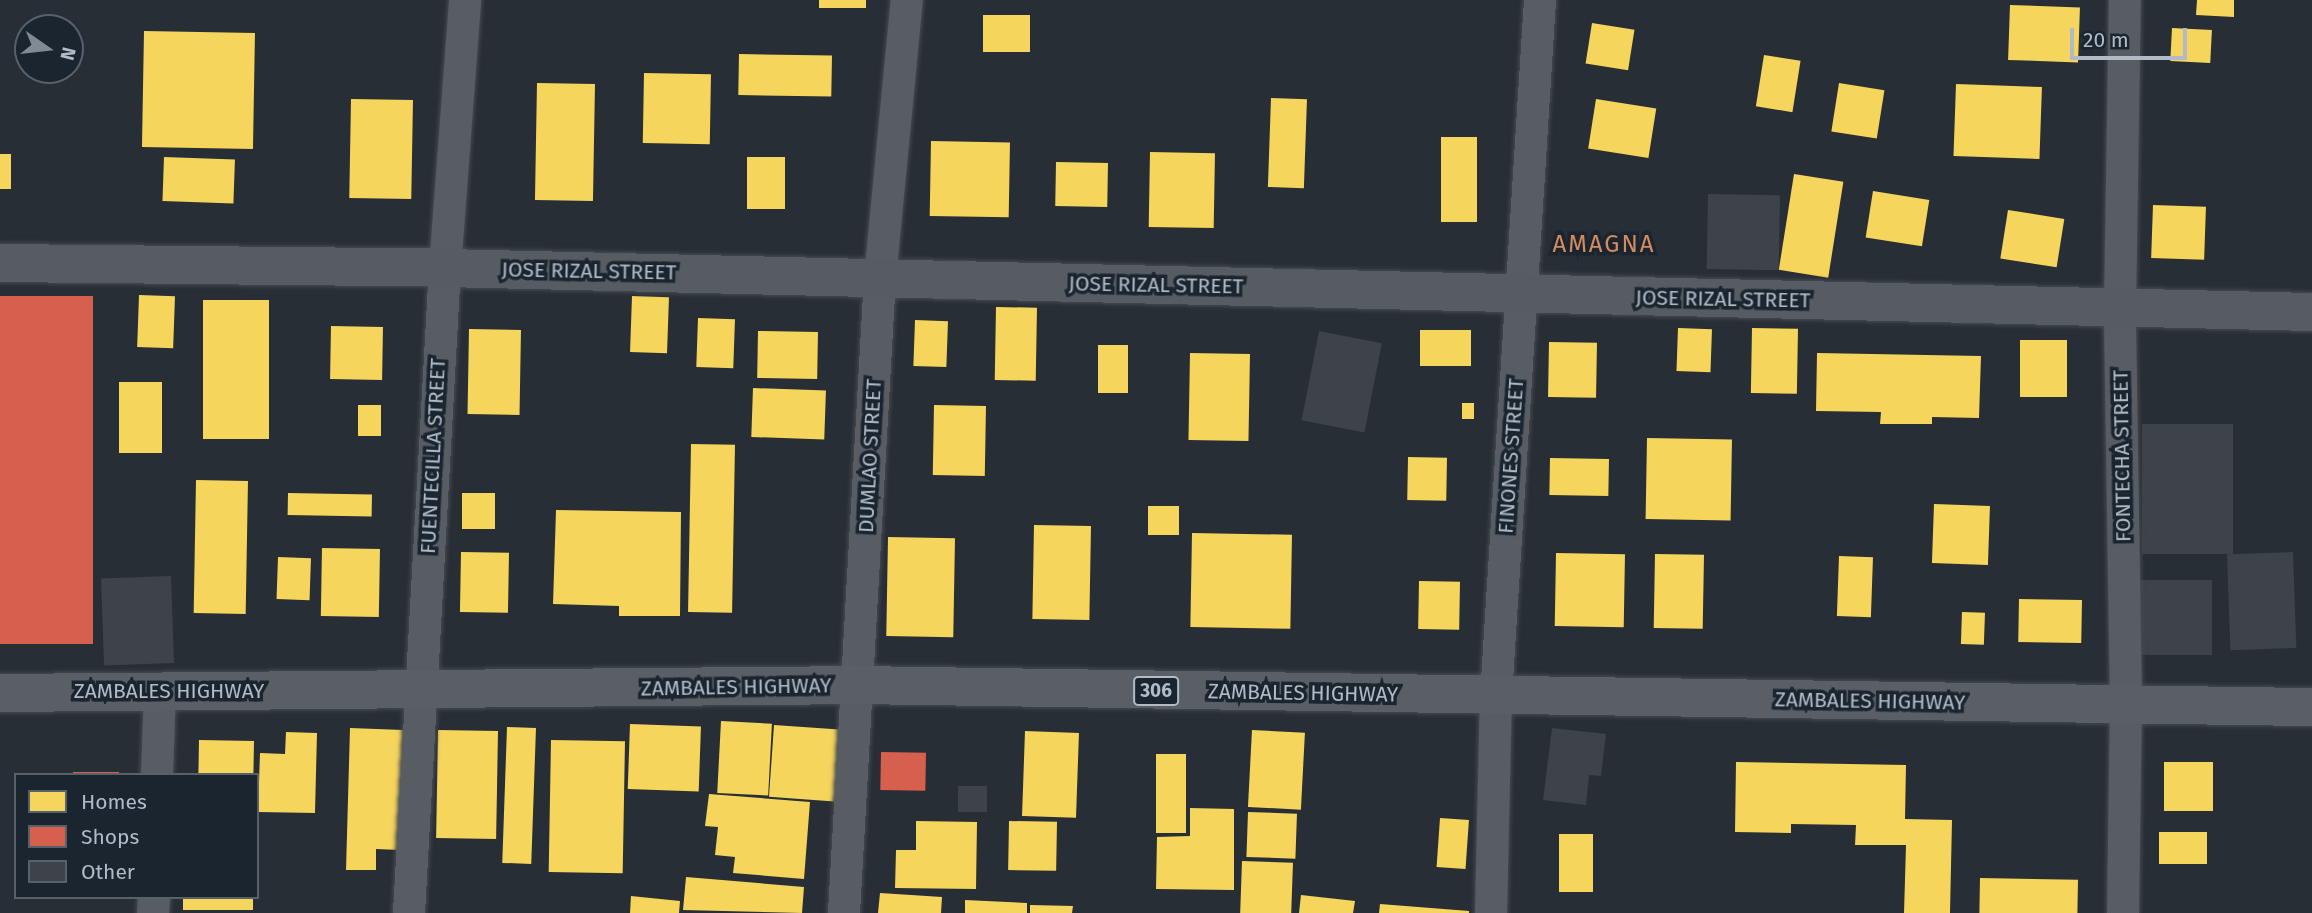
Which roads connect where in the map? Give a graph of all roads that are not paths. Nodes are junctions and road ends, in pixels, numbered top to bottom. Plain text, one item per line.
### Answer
1 (465, 0) edge
2 (907, 0) edge
3 (1540, 0) edge
4 (2125, 0) edge
5 (0, 262) edge
6 (444, 268) junction
7 (880, 278) junction
8 (1521, 294) junction
9 (2120, 308) junction
10 (2312, 313) edge
11 (857, 685) junction
12 (160, 689) junction
13 (419, 691) junction
14 (0, 693) edge
15 (1496, 696) junction
16 (2126, 704) junction
17 (2312, 707) edge
18 (157, 773) edge
19 (409, 913) edge
20 (844, 913) edge
21 (1491, 913) edge
22 (2123, 913) edge

1 - 6 street, FUENTECILLA STREET
2 - 7 street, DUMLAO STREET
3 - 8 street, FINONES STREET
4 - 9 street, FONTECHA STREET
5 - 6 street, JOSE RIZAL STREET
6 - 7 street, JOSE RIZAL STREET
6 - 13 street, FUENTECILLA STREET
7 - 8 street, JOSE RIZAL STREET
7 - 11 street, DUMLAO STREET
8 - 9 street, JOSE RIZAL STREET
8 - 15 street, FINONES STREET
9 - 10 street, JOSE RIZAL STREET
9 - 16 street, FONTECHA STREET
11 - 13 main road, ZAMBALES HIGHWAY / 306
11 - 15 main road, ZAMBALES HIGHWAY / 306
11 - 20 street, DUMLAO STREET
12 - 13 main road, ZAMBALES HIGHWAY / 306
12 - 14 main road, ZAMBALES HIGHWAY / 306
12 - 18 street
13 - 19 street, FUENTECILLA STREET
15 - 16 main road, ZAMBALES HIGHWAY / 306
15 - 21 street, FINONES STREET
16 - 17 main road, ZAMBALES HIGHWAY / 306
16 - 22 street, FONTECHA STREET

